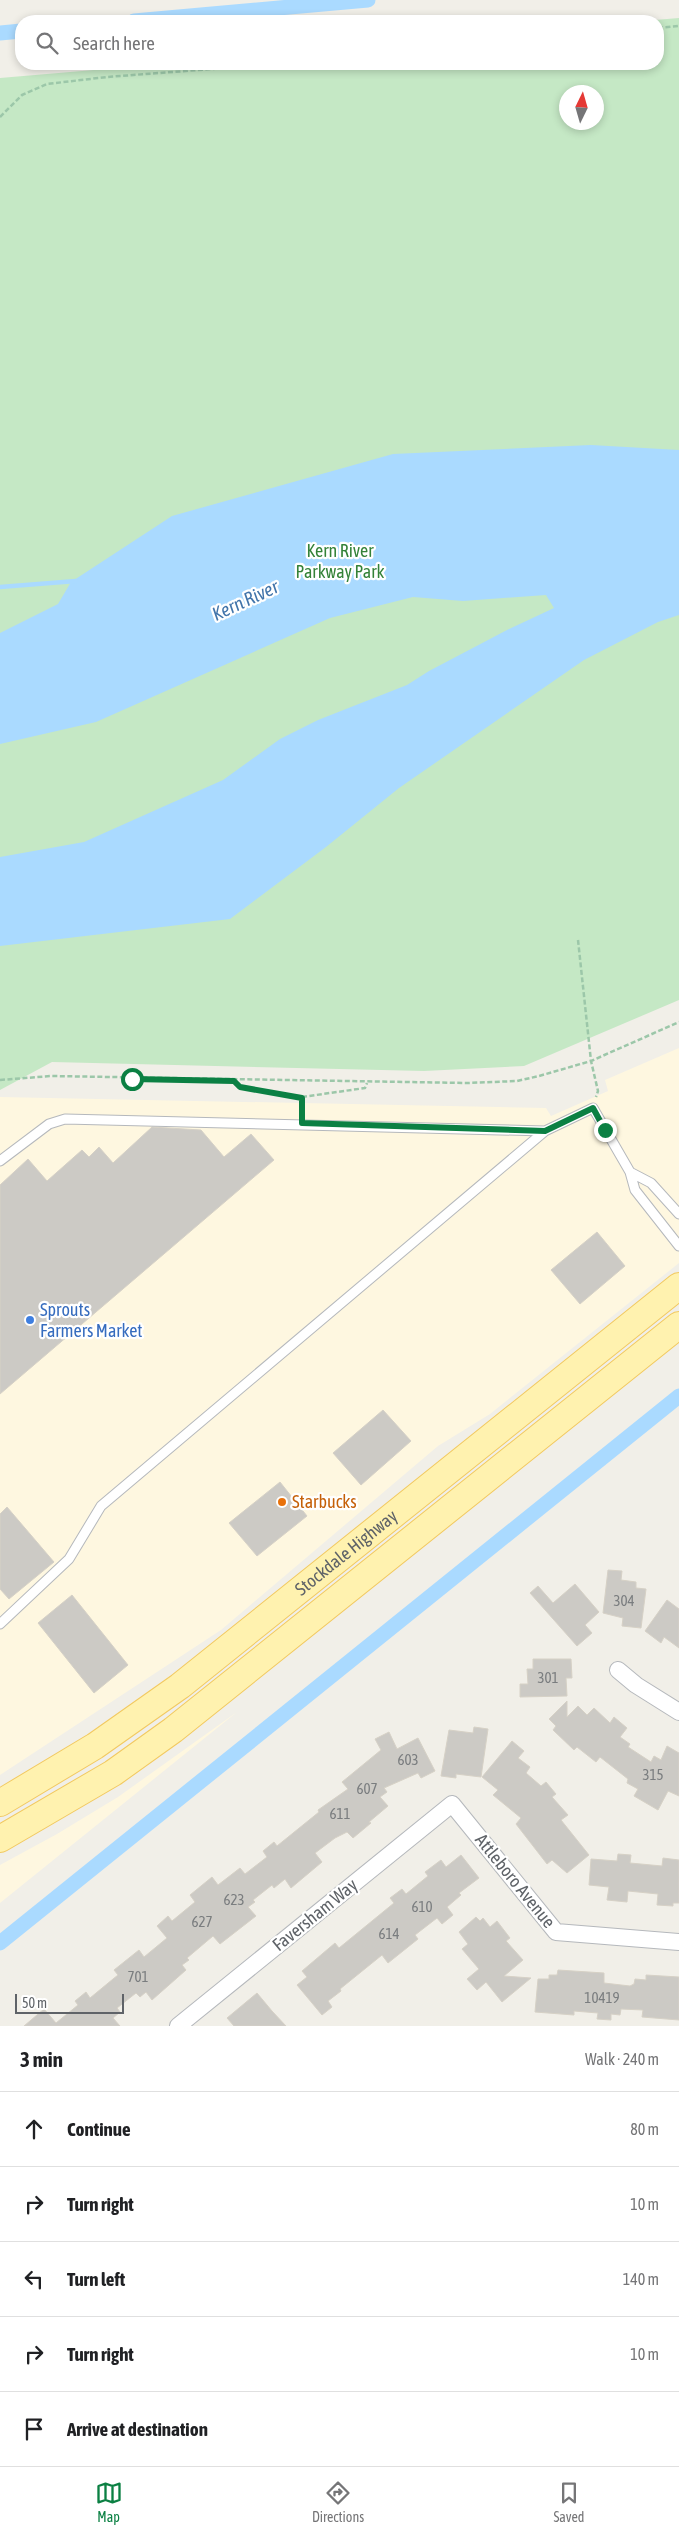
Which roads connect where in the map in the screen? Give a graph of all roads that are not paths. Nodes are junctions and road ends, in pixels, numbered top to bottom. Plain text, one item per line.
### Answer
1 (545, 1131) junction
2 (0, 1161) edge
3 (630, 1172) junction
4 (679, 1214) edge
5 (679, 1246) edge
6 (679, 1286) edge
7 (679, 1325) edge
8 (362, 1540) junction
9 (0, 1624) edge
10 (254, 1666) junction
11 (618, 1670) dead end
12 (679, 1712) edge
13 (0, 1803) edge
14 (452, 1804) joint
15 (0, 1839) edge
16 (679, 1942) edge
17 (181, 2025) edge

1 - 2 lane
1 - 3 lane
1 - 9 lane
3 - 4 lane
3 - 5 lane
6 - 8 main road, Stockdale Highway
7 - 10 main road, Stockdale Highway
8 - 10 main road
8 - 13 main road, Stockdale Highway
10 - 15 main road, Stockdale Highway
11 - 12 street
14 - 16 street, Attleboro Avenue
14 - 17 street, Faversham Way

